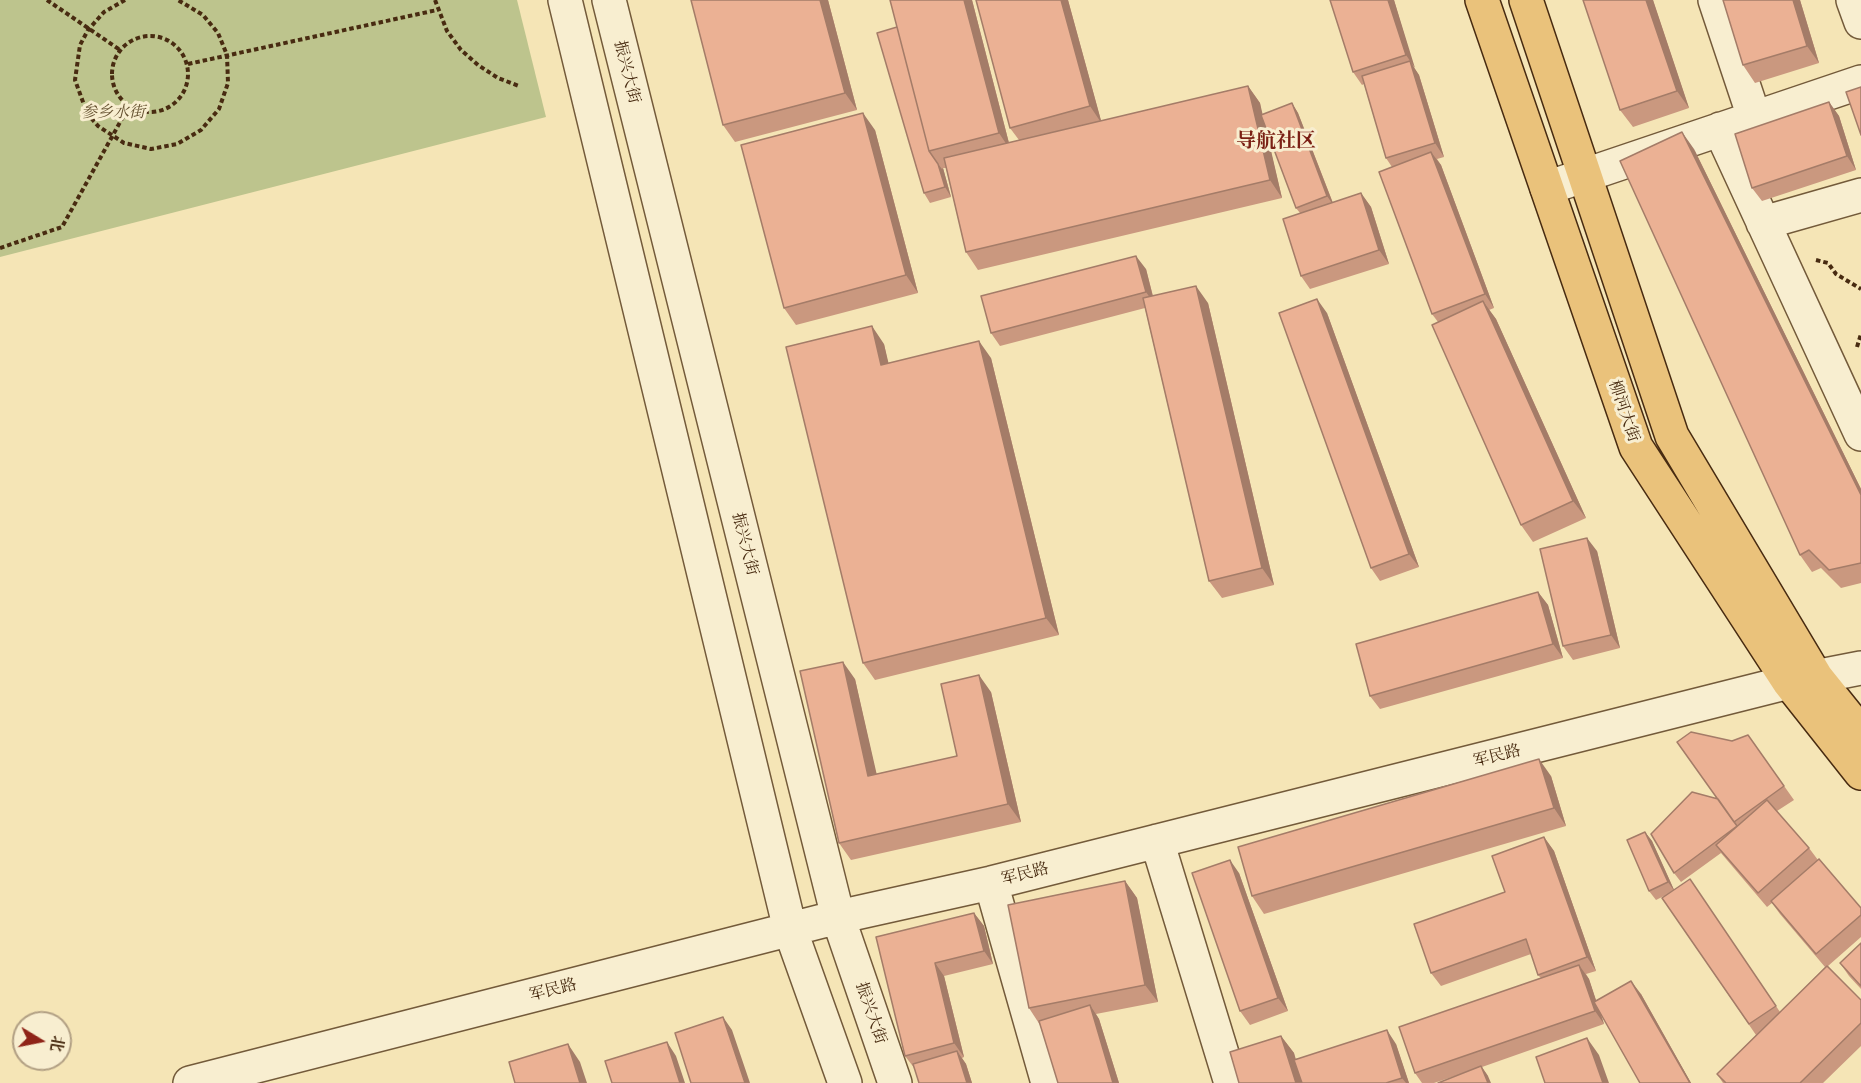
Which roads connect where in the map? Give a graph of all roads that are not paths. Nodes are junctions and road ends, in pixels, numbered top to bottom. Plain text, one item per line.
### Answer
1 (565, 0) edge
2 (609, 0) edge
3 (1482, 0) edge
4 (1526, 0) edge
5 (1715, 0) edge
6 (1853, 0) edge
7 (1861, 22) edge
8 (1861, 82) edge
9 (1754, 117) junction
10 (1720, 129) junction
11 (1585, 174) junction
12 (1547, 188) junction
13 (1861, 195) edge
14 (1764, 223) junction
15 (1861, 434) edge
16 (1861, 668) edge
17 (1802, 680) junction
18 (1861, 733) edge
19 (1861, 773) edge
20 (1157, 841) junction
21 (990, 882) junction
22 (838, 917) junction
23 (790, 929) junction
24 (206, 1081) edge
25 (845, 1083) edge
26 (895, 1083) edge
27 (1048, 1083) edge
28 (1231, 1083) edge

1 - 23 street
2 - 22 street, 振兴大街
3 - 12 main road, 柳河大街
4 - 11 main road, 柳河大街
5 - 9 street
6 - 7 street
8 - 9 street
9 - 10 street
10 - 11 street
10 - 14 street
11 - 12 street
11 - 17 main road, 柳河大街
12 - 17 main road, 柳河大街
13 - 14 street
14 - 15 street
16 - 17 street, 军民路
17 - 18 main road, 柳河大街
17 - 19 main road, 柳河大街
17 - 20 street, 军民路
20 - 21 street, 军民路
20 - 28 street
21 - 22 street, 军民路
21 - 27 street
22 - 23 street, 军民路
22 - 26 street, 振兴大街
23 - 24 street, 军民路
23 - 25 street

